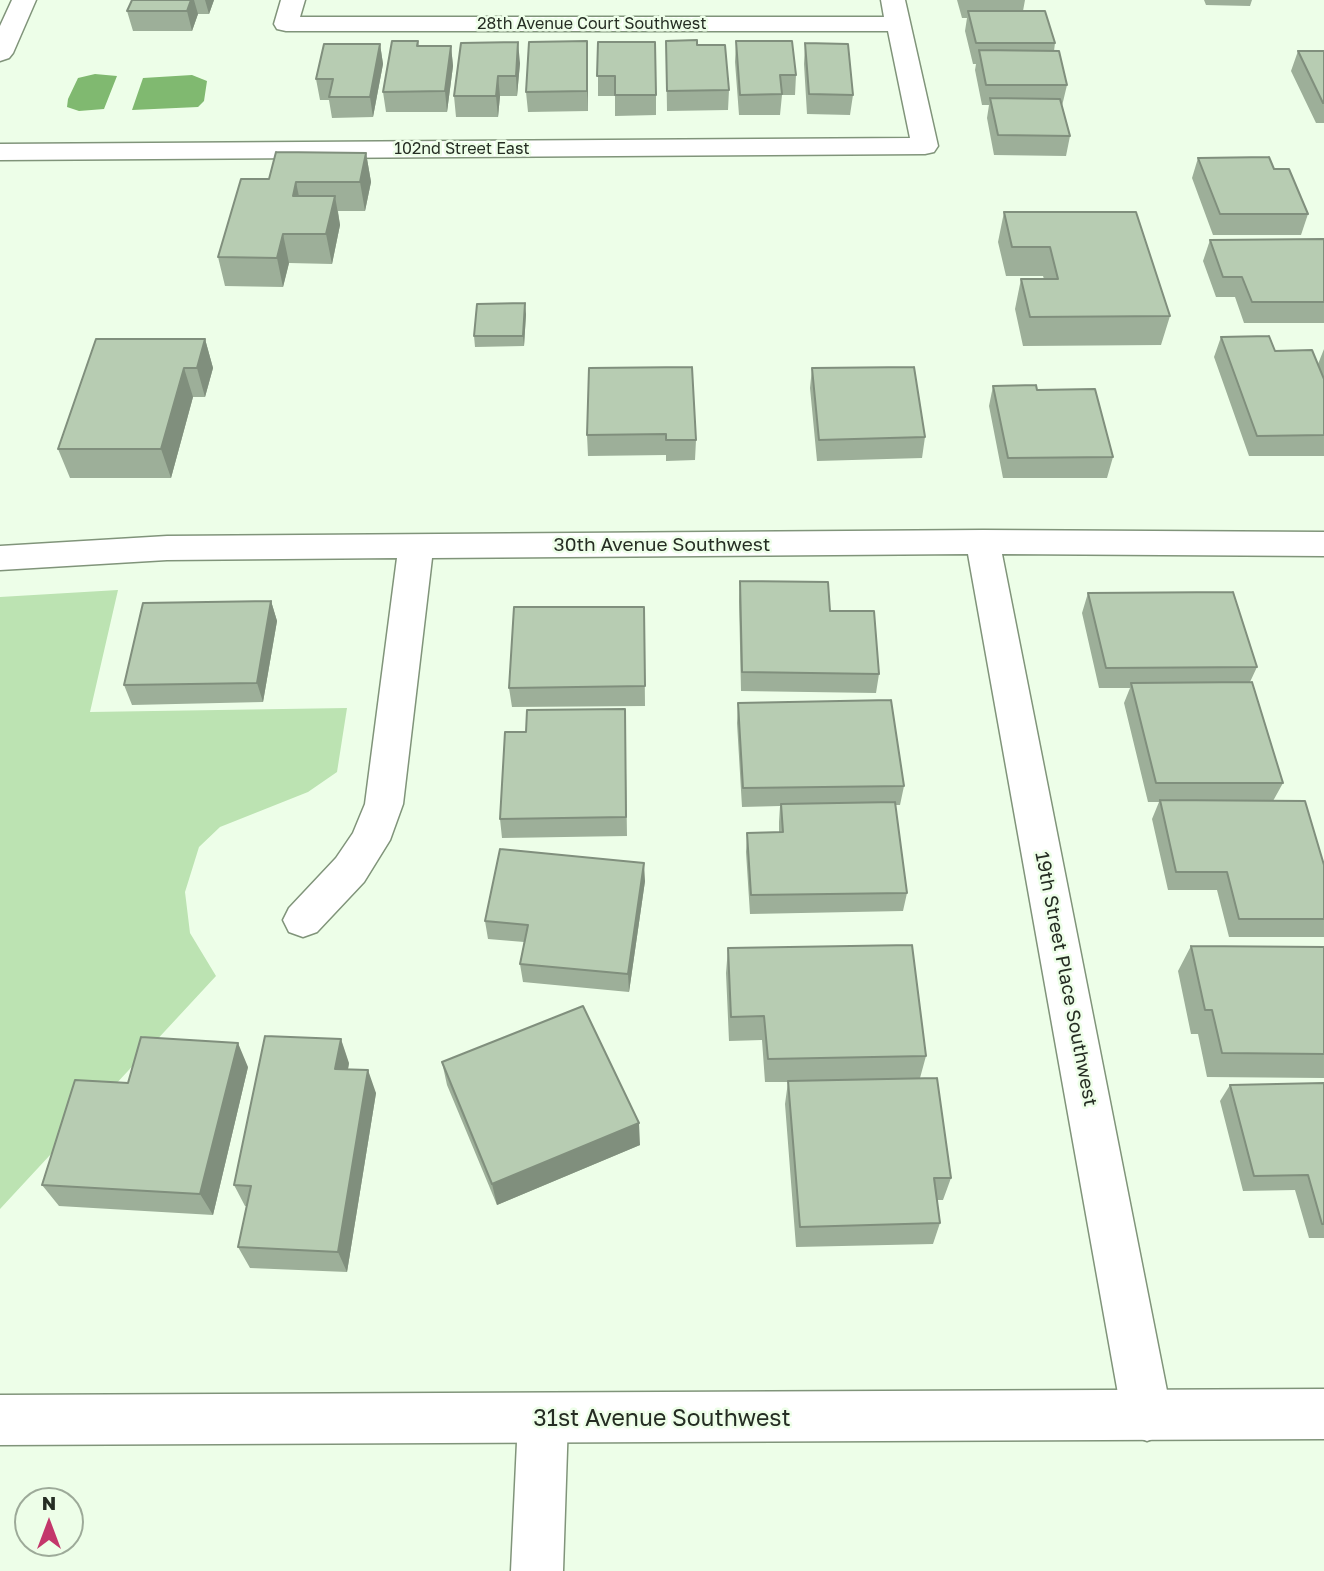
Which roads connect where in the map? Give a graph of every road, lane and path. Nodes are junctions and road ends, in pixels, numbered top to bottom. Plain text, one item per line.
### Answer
1 (24, 0) edge
2 (293, 0) edge
3 (896, 12) edge
4 (0, 53) edge
5 (0, 152) edge
6 (983, 542) junction
7 (1324, 544) edge
8 (416, 547) junction
9 (0, 558) edge
10 (303, 920) dead end
11 (1324, 1415) edge
12 (1147, 1416) junction
13 (543, 1419) junction
14 (0, 1420) edge
15 (537, 1571) edge

1 - 4 street
2 - 3 street, 28th Avenue Court Southwest
3 - 5 street, 102nd Street East
6 - 7 street, 30th Avenue Southwest
6 - 8 street, 30th Avenue Southwest
6 - 12 street, 19th Street Place Southwest
8 - 9 street, 30th Avenue Southwest
8 - 10 street
11 - 12 street, 31st Avenue Southwest
12 - 13 street, 31st Avenue Southwest
13 - 14 street, 31st Avenue Southwest
13 - 15 street

